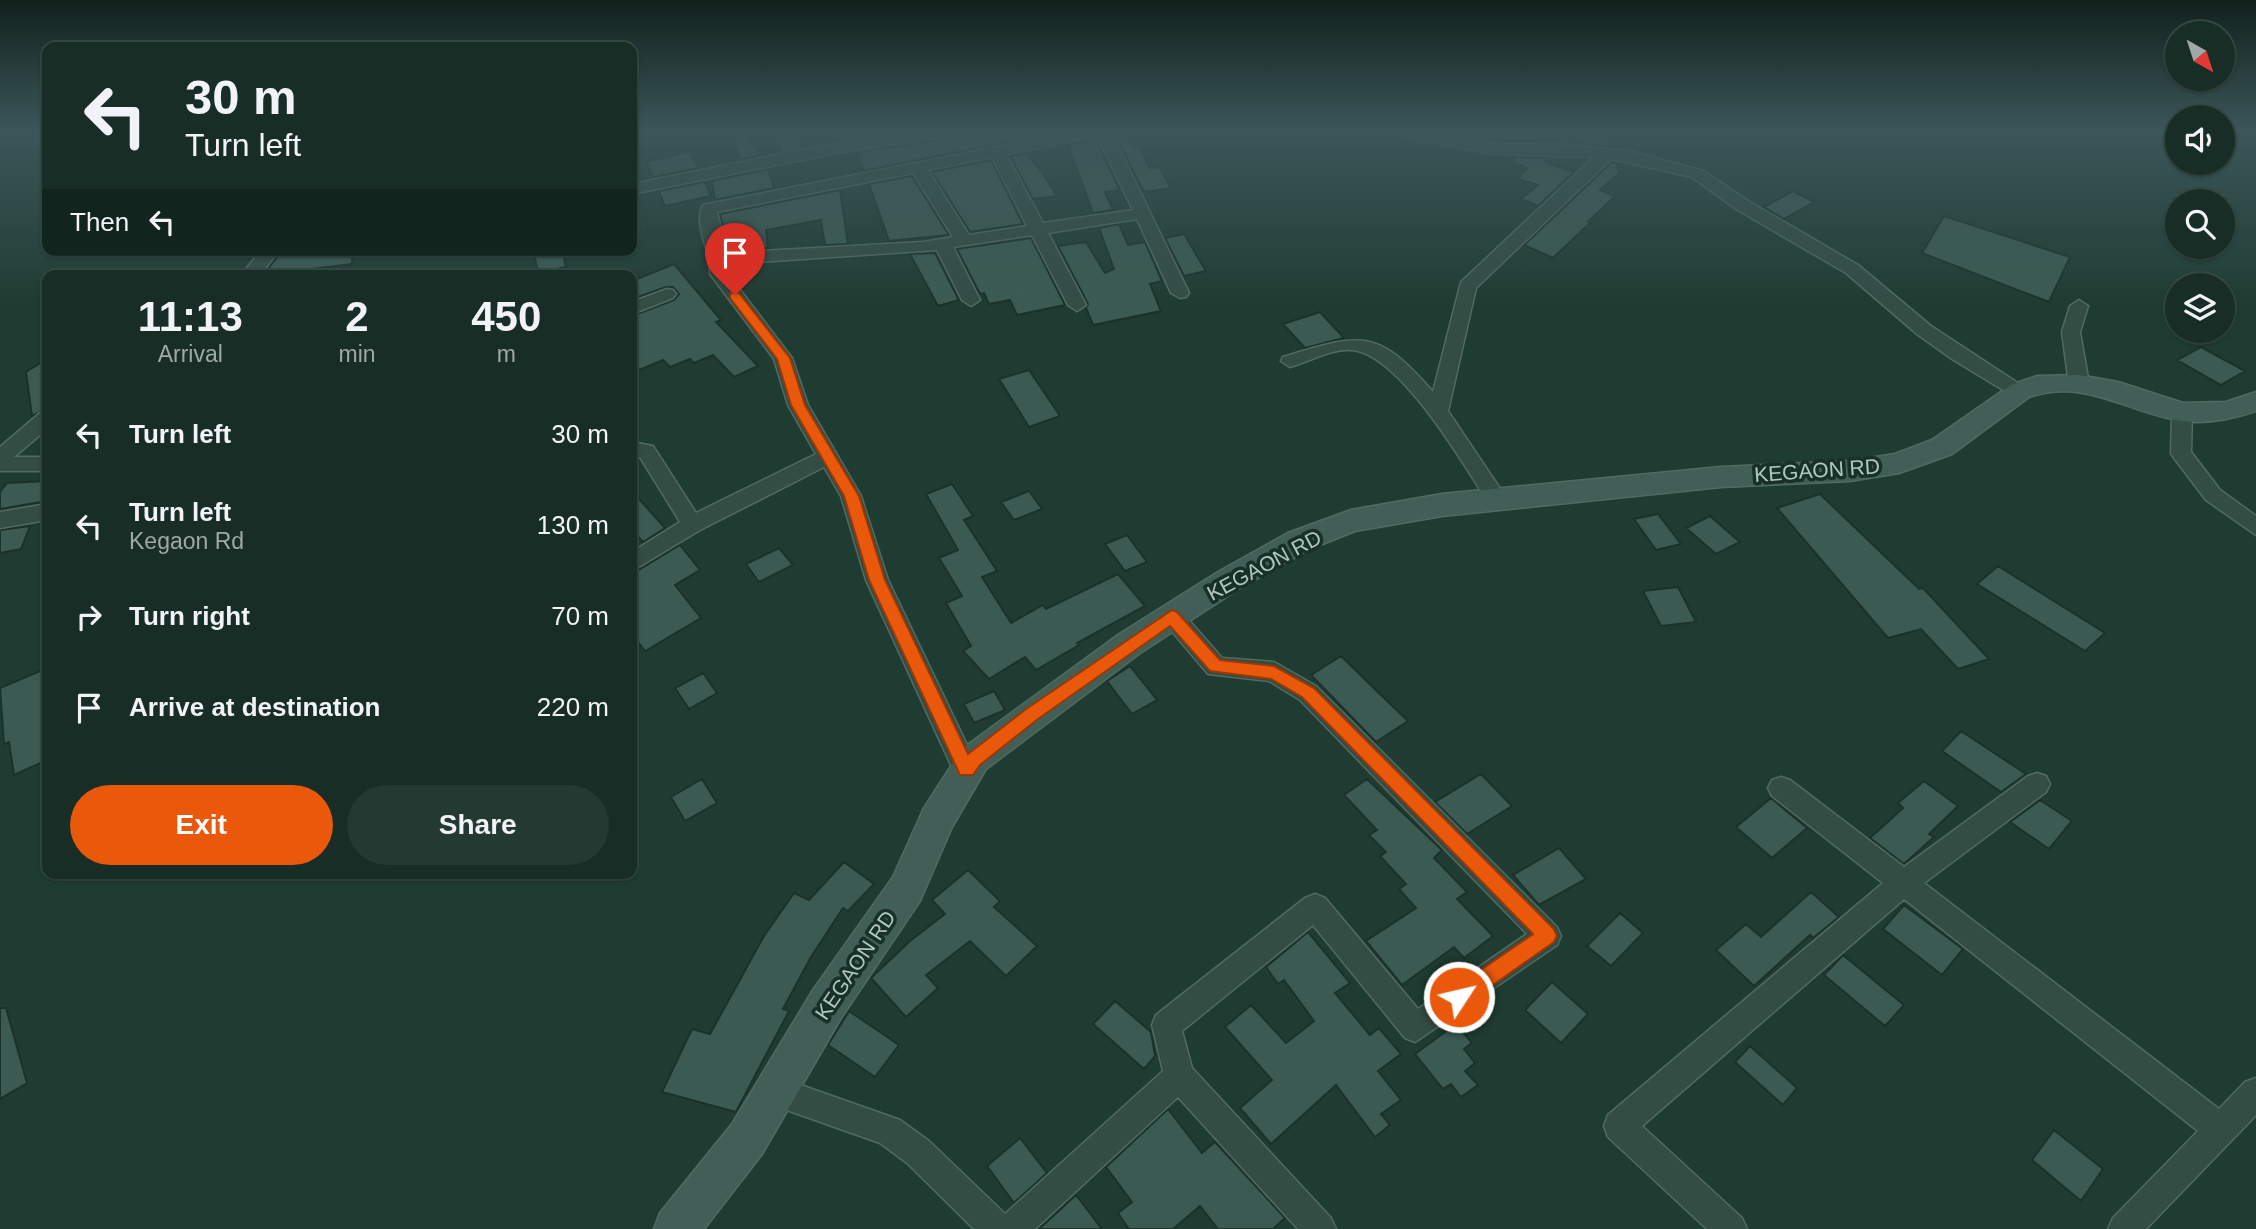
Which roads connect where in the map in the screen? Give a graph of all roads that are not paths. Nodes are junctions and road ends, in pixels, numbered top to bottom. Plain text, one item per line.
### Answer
1 (804, 189) edge
2 (931, 189) edge
3 (1017, 189) edge
4 (1131, 189) edge
5 (1569, 189) edge
6 (1720, 189) edge
7 (1143, 213) junction
8 (1038, 231) junction
9 (964, 242) junction
10 (943, 244) junction
11 (266, 256) edge
12 (722, 259) junction
13 (254, 270) edge
14 (1180, 293) dead end
15 (667, 294) dead end
16 (971, 300) dead end
17 (1077, 305) dead end
18 (637, 306) edge
19 (2079, 306) dead end
20 (1290, 361) dead end
21 (2079, 384) junction
22 (2020, 391) junction
23 (2256, 401) edge
24 (1438, 412) junction
25 (2182, 412) junction
26 (42, 422) edge
27 (637, 450) edge
28 (827, 457) junction
29 (0, 458) edge
30 (0, 464) edge
31 (42, 464) edge
32 (1496, 499) junction
33 (42, 513) edge
34 (0, 520) edge
35 (692, 524) junction
36 (2256, 527) edge
37 (637, 560) edge
38 (1172, 616) junction
39 (966, 770) junction
40 (2036, 784) dead end
41 (1781, 788) dead end
42 (1902, 884) junction
43 (1179, 1076) junction
44 (775, 1091) junction
45 (2256, 1093) edge
46 (2220, 1129) junction
47 (1726, 1227) edge
48 (676, 1229) edge
49 (997, 1229) edge
50 (1012, 1229) edge
51 (1320, 1229) edge
52 (2124, 1229) edge

1 - 12 street
2 - 9 street
3 - 8 street
4 - 7 street
5 - 24 street
6 - 22 street
7 - 8 street
7 - 14 street
8 - 9 street
8 - 17 street
9 - 10 street
10 - 12 street
10 - 16 street
11 - 13 street
12 - 28 street
15 - 18 street
19 - 21 street
20 - 24 street
21 - 22 street, KEGAON RD
21 - 25 street, KEGAON RD
22 - 32 street, KEGAON RD
23 - 25 street, KEGAON RD
24 - 32 street
25 - 36 street
26 - 29 street
27 - 35 street
28 - 35 street
28 - 39 street
30 - 31 street
32 - 38 street, KEGAON RD
33 - 34 street
35 - 37 street
38 - 39 street, KEGAON RD
38 - 43 street
39 - 44 street, KEGAON RD
40 - 42 street
41 - 42 street
42 - 46 street
42 - 47 street
43 - 50 street
43 - 51 street
44 - 48 street, KEGAON RD
44 - 49 street
45 - 46 street
46 - 52 street

